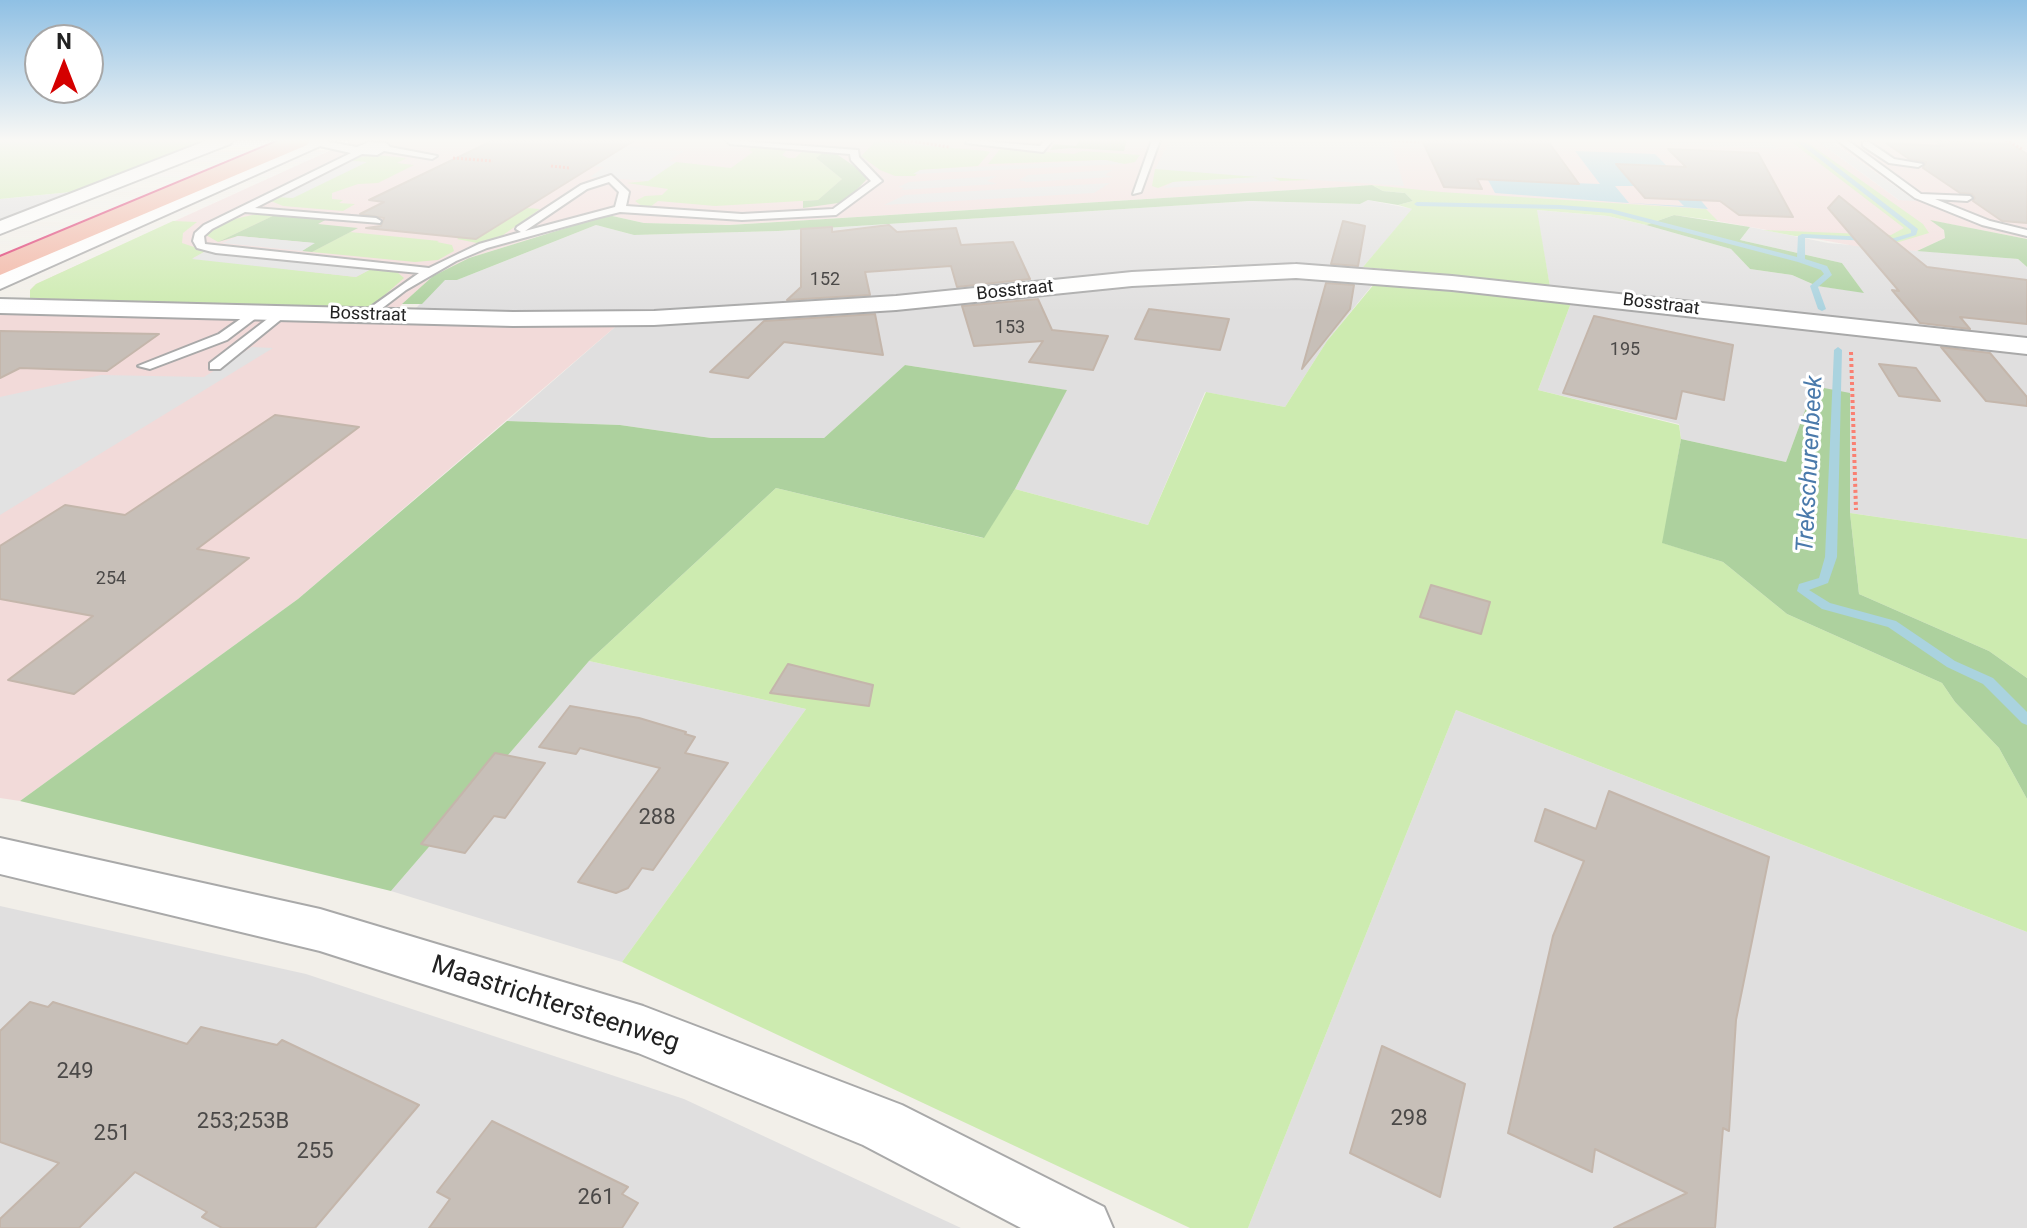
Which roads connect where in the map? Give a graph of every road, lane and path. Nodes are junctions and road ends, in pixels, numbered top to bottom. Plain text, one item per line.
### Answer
1 (78, 197) edge
2 (114, 197) edge
3 (172, 197) edge
4 (187, 197) edge
5 (268, 197) edge
6 (568, 197) edge
7 (623, 197) edge
8 (855, 197) edge
9 (1921, 197) edge
10 (1950, 197) edge
11 (1967, 198) dead end
12 (245, 209) junction
13 (620, 209) junction
14 (376, 221) dead end
15 (0, 228) edge
16 (2027, 233) edge
17 (504, 240) junction
18 (0, 244) edge
19 (0, 267) edge
20 (428, 271) junction
21 (0, 282) edge
22 (6, 309) edge
23 (256, 312) junction
24 (283, 313) junction
25 (377, 316) junction
26 (1840, 325) junction
27 (2027, 346) edge
28 (145, 366) dead end
29 (215, 366) dead end
30 (1856, 510) dead end
31 (0, 856) edge
32 (1083, 1228) edge

1 - 15 street
2 - 18 highway
3 - 19 highway
4 - 21 street
5 - 12 lane
6 - 17 lane
7 - 13 lane
8 - 13 lane
9 - 16 lane
10 - 11 lane
12 - 14 lane
12 - 20 lane
13 - 17 lane
17 - 20 lane
20 - 25 lane
22 - 23 street, Bosstraat
23 - 24 street, Bosstraat
23 - 28 lane
24 - 25 street, Bosstraat
24 - 29 lane
25 - 26 street, Bosstraat
26 - 27 street, Bosstraat
26 - 30 path
31 - 32 street, Maastrichtersteenweg

